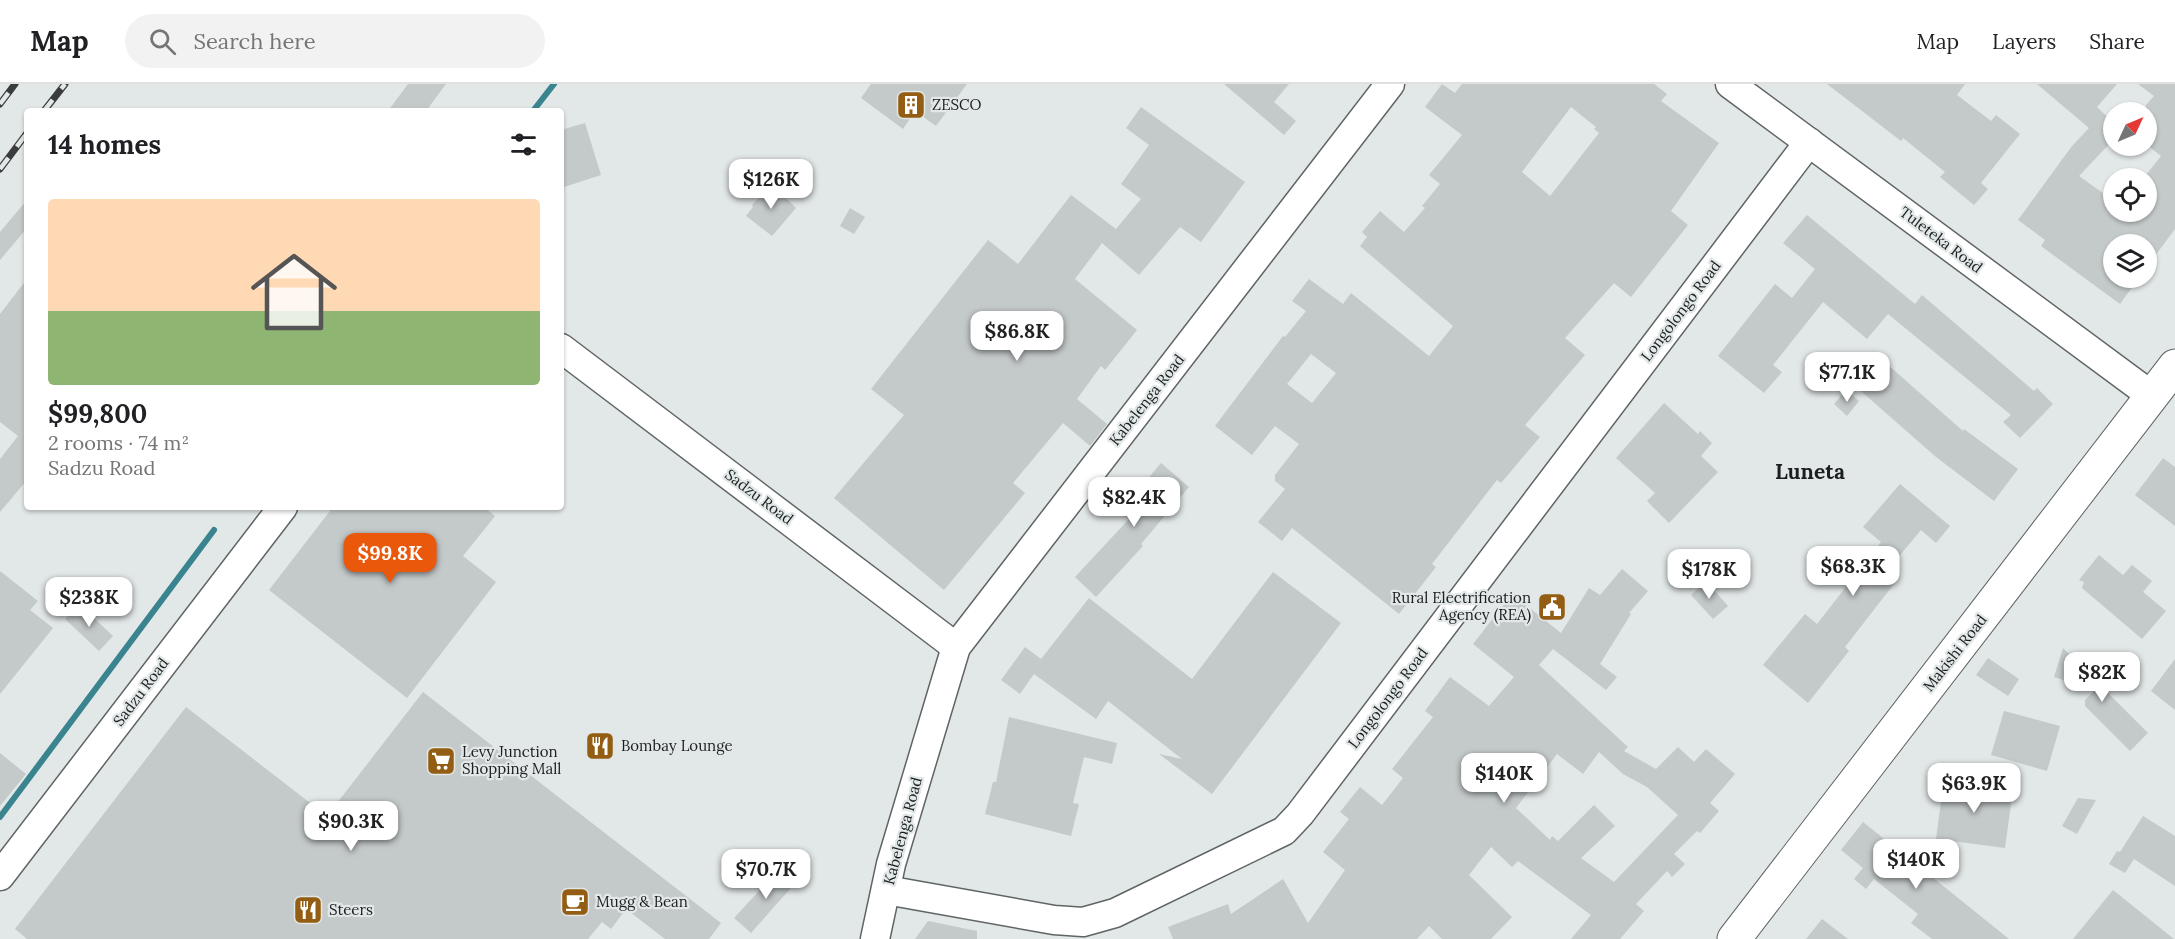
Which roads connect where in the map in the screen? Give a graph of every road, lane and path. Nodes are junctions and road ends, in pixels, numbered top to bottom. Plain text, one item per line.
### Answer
1 (1390, 84) edge
2 (1730, 84) edge
3 (1809, 142) junction
4 (564, 350) edge
5 (2175, 366) edge
6 (2152, 396) junction
7 (280, 510) edge
8 (956, 647) junction
9 (0, 876) edge
10 (886, 890) junction
11 (875, 939) edge
12 (1734, 939) edge

1 - 8 street, Kabelenga Road
2 - 3 street, Tuleteka Road
3 - 6 street, Tuleteka Road
3 - 10 street, Longolongo Road
4 - 8 street, Sadzu Road
5 - 6 main road, Makishi Road
6 - 12 main road, Makishi Road
7 - 9 street, Sadzu Road
8 - 10 street, Kabelenga Road
10 - 11 street, Kabelenga Road

